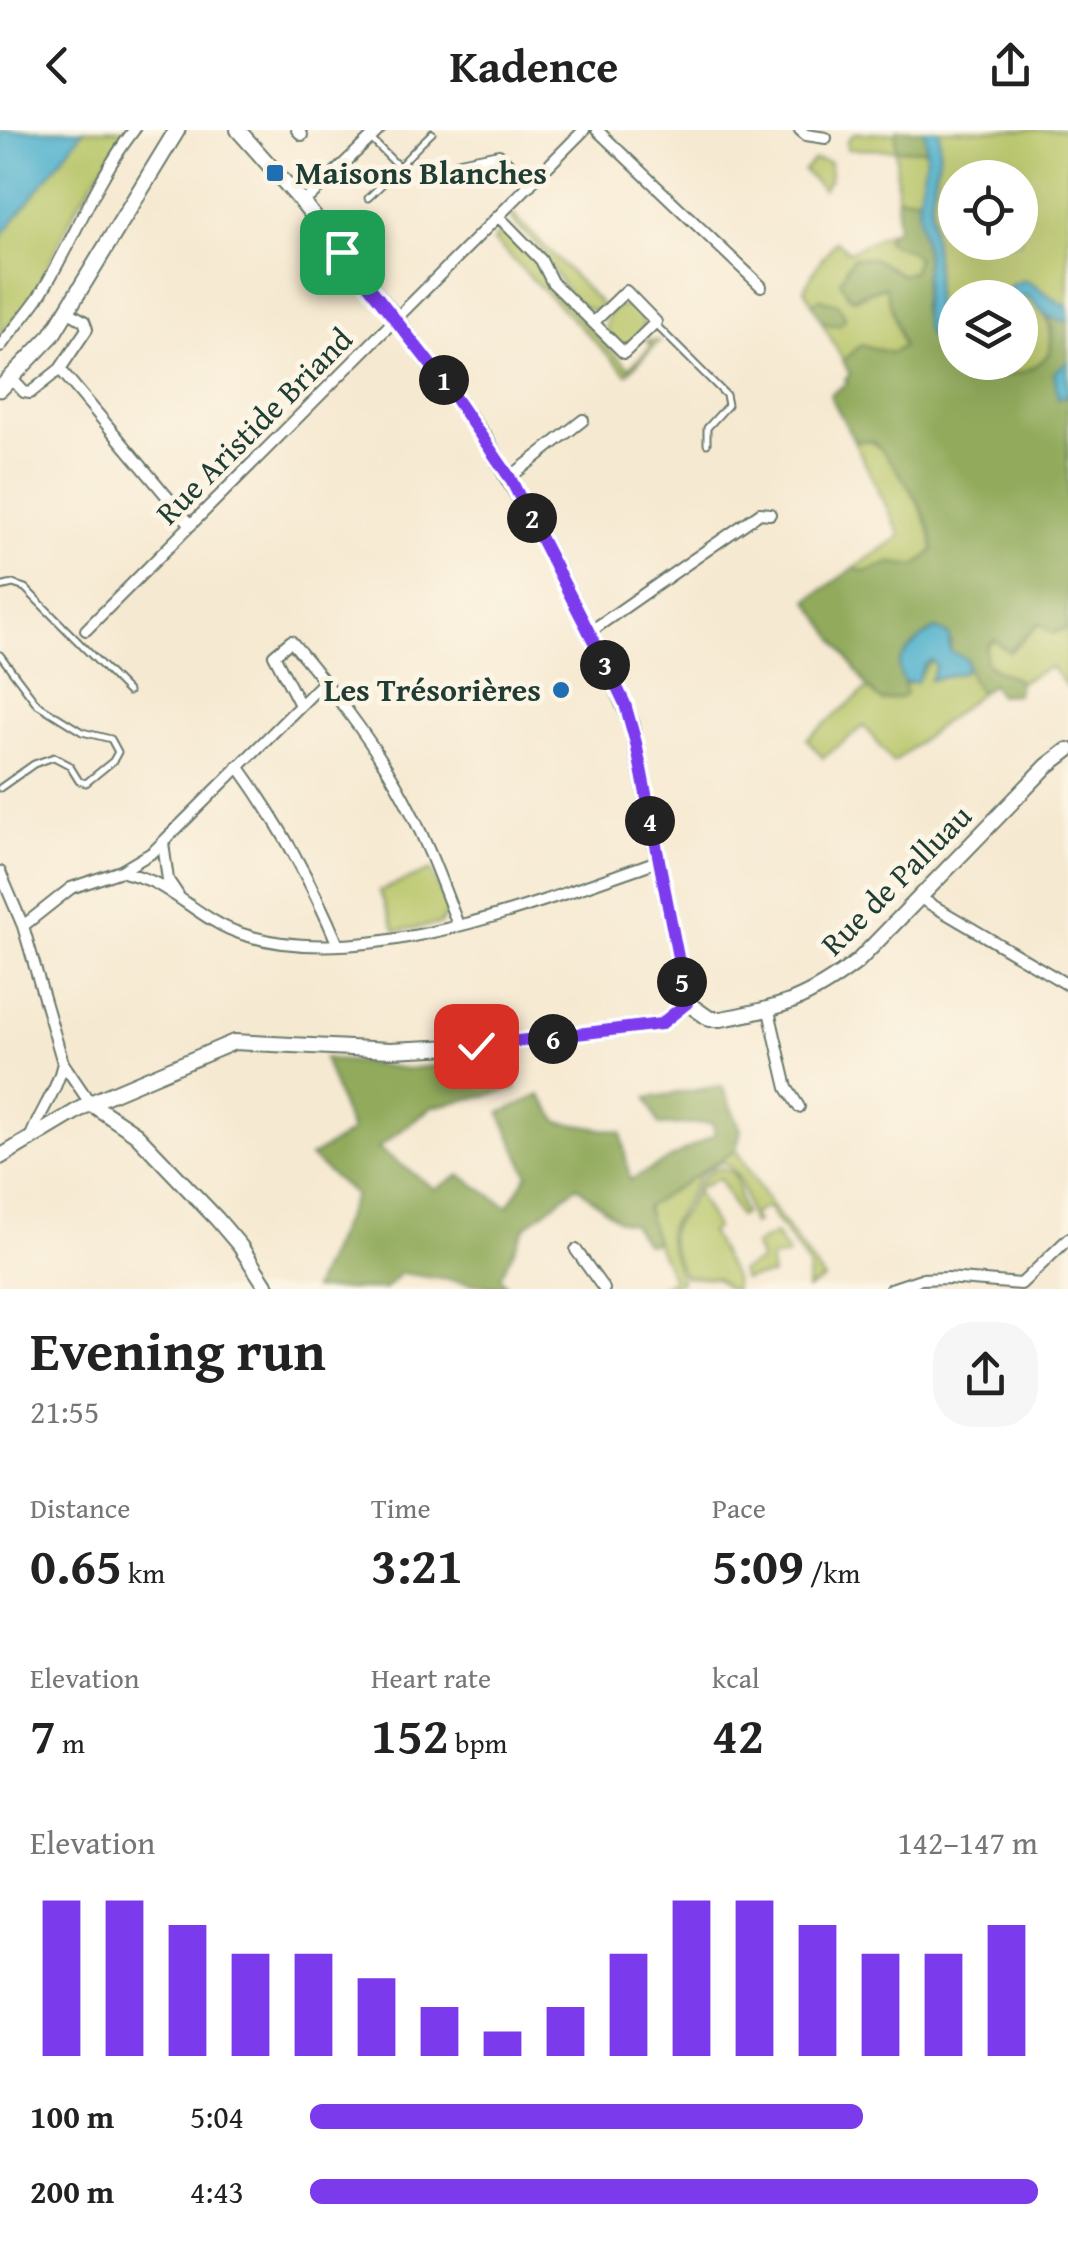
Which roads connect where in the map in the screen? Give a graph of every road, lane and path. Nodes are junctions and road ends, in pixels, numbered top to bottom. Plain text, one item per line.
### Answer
1 (134, 130) edge
2 (176, 130) edge
3 (584, 130) edge
4 (597, 130) edge
5 (800, 130) edge
6 (244, 132) edge
7 (432, 133) dead end
8 (376, 135) edge
9 (826, 138) dead end
10 (460, 164) dead end
11 (397, 165) junction
12 (530, 185) junction
13 (368, 198) dead end
14 (303, 203) junction
15 (498, 217) junction
16 (760, 286) dead end
17 (67, 310) junction
18 (396, 319) junction
19 (594, 322) junction
20 (654, 324) junction
21 (0, 347) edge
22 (60, 369) junction
23 (6, 384) edge
24 (583, 420) dead end
25 (707, 444) dead end
26 (510, 478) junction
27 (770, 514) dead end
28 (191, 525) junction
29 (0, 587) edge
30 (86, 630) joint
31 (588, 633) junction
32 (76, 640) junction
33 (0, 655) edge
34 (325, 680) junction
35 (128, 692) dead end
36 (300, 705) junction
37 (1068, 750) edge
38 (238, 766) junction
39 (0, 788) edge
40 (163, 843) junction
41 (658, 861) junction
42 (121, 871) junction
43 (0, 872) edge
44 (920, 898) junction
45 (185, 903) junction
46 (458, 925) junction
47 (24, 926) junction
48 (338, 945) junction
49 (1068, 985) edge
50 (687, 1003) junction
51 (769, 1011) junction
52 (63, 1064) junction
53 (90, 1104) junction
54 (798, 1107) dead end
55 (30, 1139) junction
56 (0, 1157) edge
57 (1068, 1239) edge
58 (576, 1250) dead end
59 (268, 1289) edge
60 (604, 1289) edge
61 (891, 1289) edge

1 - 21 street
2 - 17 main road
3 - 12 street, Rue Aristide Briand
4 - 16 street
5 - 9 street
6 - 14 street
7 - 11 lane
8 - 11 lane
8 - 14 street
10 - 12 street
11 - 13 lane
12 - 15 street, Rue Aristide Briand
14 - 18 street
15 - 18 street, Rue Aristide Briand
15 - 19 street
17 - 22 street
17 - 23 main road
18 - 26 street
18 - 28 street, Rue Aristide Briand
19 - 20 street
19 - 20 street
20 - 25 lane
22 - 23 street
22 - 28 street
24 - 26 street
26 - 31 street
27 - 31 street
28 - 30 street, Rue Aristide Briand
29 - 32 lane
30 - 32 lane
31 - 41 street
32 - 35 lane
33 - 39 lane
34 - 36 street
34 - 36 street
34 - 46 street
36 - 38 street
37 - 44 street, Rue de Palluau
38 - 40 street
38 - 48 street
40 - 42 street
40 - 45 street
41 - 46 street
41 - 50 street
42 - 45 street
42 - 47 street
43 - 47 street
44 - 49 street
44 - 51 street, Rue de Palluau
45 - 48 street
46 - 48 street
47 - 52 street
50 - 51 street, Rue de Palluau
50 - 53 street
51 - 54 street
52 - 53 street
52 - 55 street
53 - 55 street
53 - 59 street
55 - 56 street
57 - 61 street
58 - 60 street

